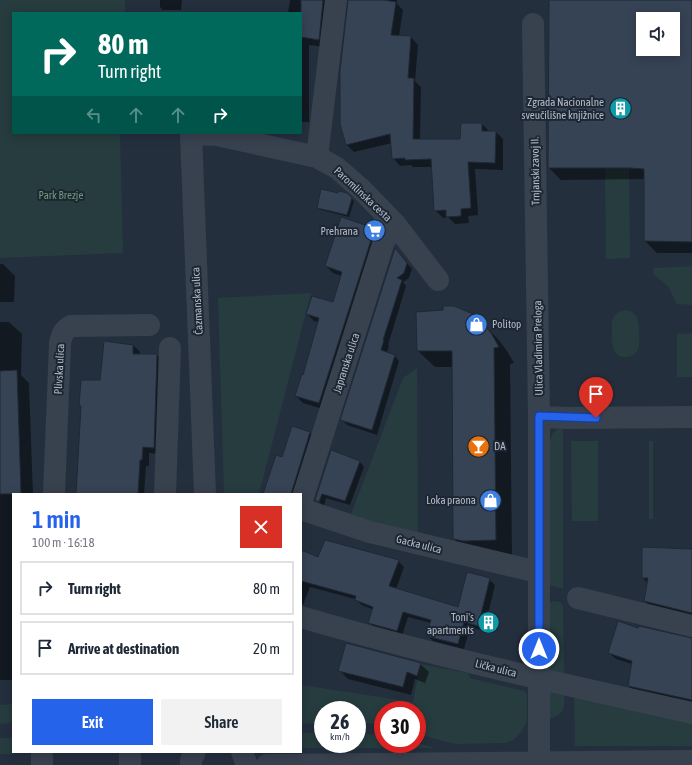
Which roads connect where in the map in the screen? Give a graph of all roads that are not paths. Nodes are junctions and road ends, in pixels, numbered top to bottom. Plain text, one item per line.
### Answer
1 (336, 0) edge
2 (534, 24) dead end
3 (191, 134) edge
4 (191, 134) edge
5 (218, 136) joint
6 (318, 157) junction
7 (395, 224) junction
8 (537, 270) joint
9 (438, 280) dead end
10 (149, 325) dead end
11 (170, 348) dead end
12 (539, 416) junction
13 (692, 417) edge
14 (54, 493) edge
15 (165, 493) edge
16 (205, 493) edge
17 (302, 500) edge
18 (302, 509) edge
19 (538, 572) junction
20 (578, 598) dead end
21 (302, 617) edge
22 (692, 626) edge
23 (539, 678) junction
24 (692, 713) edge
25 (42, 753) edge
26 (130, 753) edge
27 (194, 753) edge
28 (242, 753) edge
29 (692, 761) edge
30 (539, 762) junction
31 (42, 765) edge
32 (130, 765) edge
33 (191, 765) edge
34 (247, 765) edge
35 (267, 765) edge

1 - 6 street
2 - 8 street, Trnjanski zavoj II.
3 - 5 street, Čazmanska ulica
4 - 16 street, Čazmanska ulica
5 - 6 street, Paromlinska cesta
6 - 7 street, Paromlinska cesta
7 - 9 street, Paromlinska cesta
7 - 17 street, Japranska ulica
8 - 12 street, Ulica Vladimira Preloga
10 - 14 street, Plivska ulica
11 - 15 street
12 - 13 street
12 - 19 street, Ulica Vladimira Preloga
18 - 19 street, Gacka ulica
19 - 23 street, Ulica Vladimira Preloga
20 - 22 street
21 - 23 street, Lička ulica
23 - 24 street, Lička ulica
23 - 30 street, Ulica Vladimira Preloga
25 - 31 street
26 - 32 street
27 - 33 street
28 - 34 street
29 - 30 street
30 - 35 street

